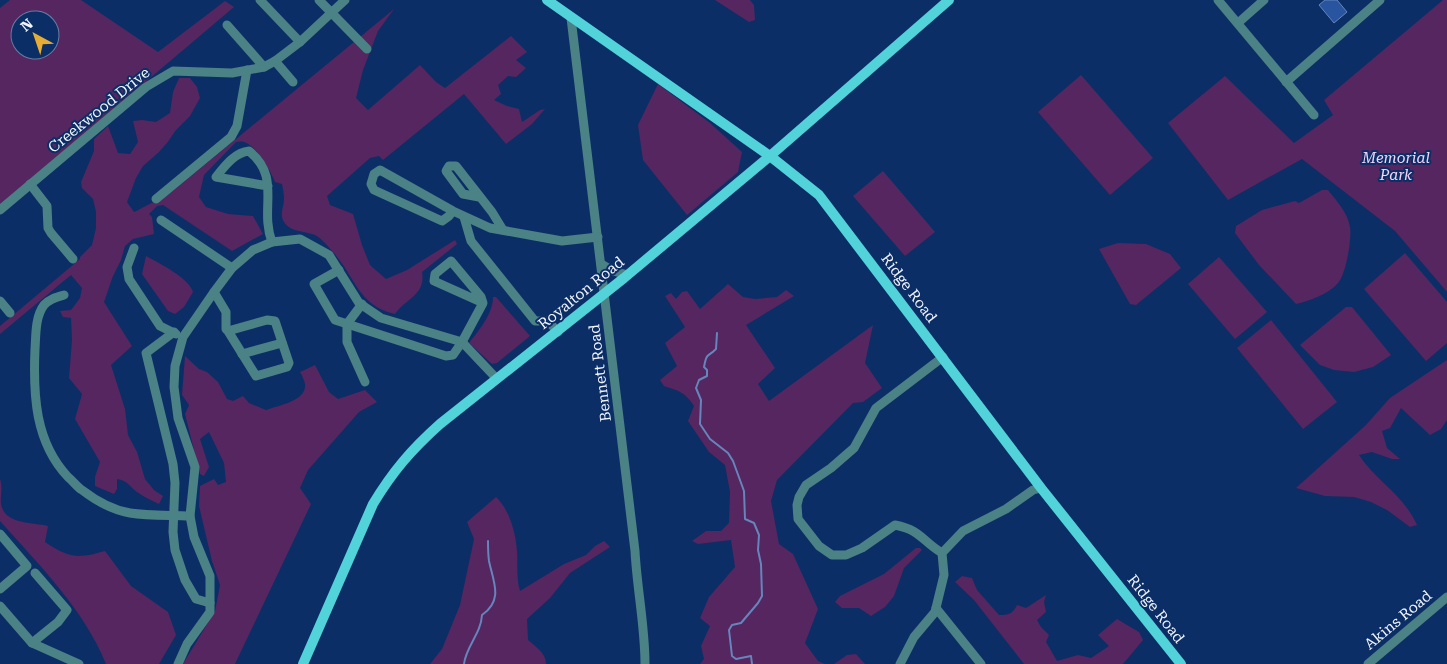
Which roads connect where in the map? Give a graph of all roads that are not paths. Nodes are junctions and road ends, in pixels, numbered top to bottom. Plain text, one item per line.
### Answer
1 (260, 0) edge
2 (319, 0) edge
3 (345, 0) edge
4 (547, 0) edge
5 (950, 0) edge
6 (1218, 0) edge
7 (1264, 0) edge
8 (1380, 0) edge
9 (332, 14) junction
10 (571, 18) junction
11 (1238, 23) junction
12 (227, 25) dead end
13 (300, 42) junction
14 (367, 49) dead end
15 (276, 61) junction
16 (264, 67) junction
17 (247, 70) junction
18 (293, 82) dead end
19 (1286, 82) junction
20 (1314, 115) dead end
21 (770, 156) junction
22 (30, 184) junction
23 (268, 186) junction
24 (479, 197) dead end
25 (156, 199) dead end
26 (0, 210) edge
27 (453, 211) junction
28 (464, 217) junction
29 (161, 220) dead end
30 (503, 230) junction
31 (598, 237) junction
32 (272, 242) junction
33 (134, 248) dead end
34 (73, 259) dead end
35 (601, 264) junction
36 (232, 268) junction
37 (338, 270) junction
38 (628, 275) junction
39 (214, 292) junction
40 (64, 295) dead end
41 (604, 295) junction
42 (0, 301) edge
43 (483, 303) junction
44 (362, 304) junction
45 (10, 314) dead end
46 (347, 324) junction
47 (228, 331) junction
48 (174, 332) junction
49 (558, 332) junction
50 (183, 337) junction
51 (462, 342) junction
52 (282, 343) junction
53 (242, 354) junction
54 (943, 358) junction
55 (497, 379) junction
56 (365, 382) dead end
57 (1041, 488) junction
58 (174, 515) junction
59 (190, 516) junction
60 (0, 534) edge
61 (942, 552) junction
62 (35, 573) dead end
63 (0, 588) edge
64 (1447, 597) edge
65 (210, 602) junction
66 (0, 606) edge
67 (936, 608) junction
68 (32, 643) junction
69 (79, 664) edge
70 (178, 664) edge
71 (303, 664) edge
72 (645, 664) edge
73 (900, 664) edge
74 (981, 664) edge
75 (1181, 664) edge
76 (1368, 664) edge

1 - 13 street
2 - 9 street
3 - 9 street, Creekwood Drive
4 - 10 main road, Ridge Road
5 - 21 main road, Royalton Road
6 - 11 street
7 - 11 street
8 - 19 street
9 - 13 street, Creekwood Drive
9 - 14 street
10 - 21 main road, Ridge Road
10 - 31 street, Bennett Road
11 - 19 street
12 - 16 street
13 - 15 street, Creekwood Drive
15 - 16 street, Creekwood Drive
15 - 18 street
16 - 17 street, Creekwood Drive
17 - 22 street, Creekwood Drive
17 - 25 street
19 - 20 street
21 - 38 main road, Royalton Road
21 - 54 main road, Ridge Road
22 - 26 street, Creekwood Drive
22 - 34 street
23 - 23 street
23 - 32 street
24 - 30 street
27 - 27 street
27 - 28 street
28 - 30 street
28 - 49 street
29 - 36 street
30 - 31 street
31 - 35 street, Bennett Road
32 - 36 street
32 - 37 street
33 - 48 street
35 - 38 street
35 - 41 street, Bennett Road
36 - 39 street
37 - 44 street
37 - 46 street
38 - 41 main road, Royalton Road
39 - 47 street
39 - 50 street
40 - 58 street
41 - 49 main road, Royalton Road
41 - 72 street, Bennett Road
42 - 45 street
43 - 43 street
43 - 51 street
44 - 46 street
44 - 51 street
46 - 51 street
46 - 56 street
47 - 52 street
47 - 53 street
48 - 50 street
48 - 58 street
49 - 55 main road, Royalton Road
50 - 59 street
51 - 55 street
52 - 53 street
52 - 53 street
54 - 57 main road, Ridge Road
54 - 61 street
55 - 71 main road, Royalton Road
57 - 61 street
57 - 75 main road, Ridge Road
58 - 59 street
58 - 65 street
59 - 65 street
60 - 63 street
61 - 67 street
62 - 68 street
64 - 76 street, Akins Road
65 - 70 street
66 - 68 street
67 - 73 street
67 - 74 street
68 - 69 street

